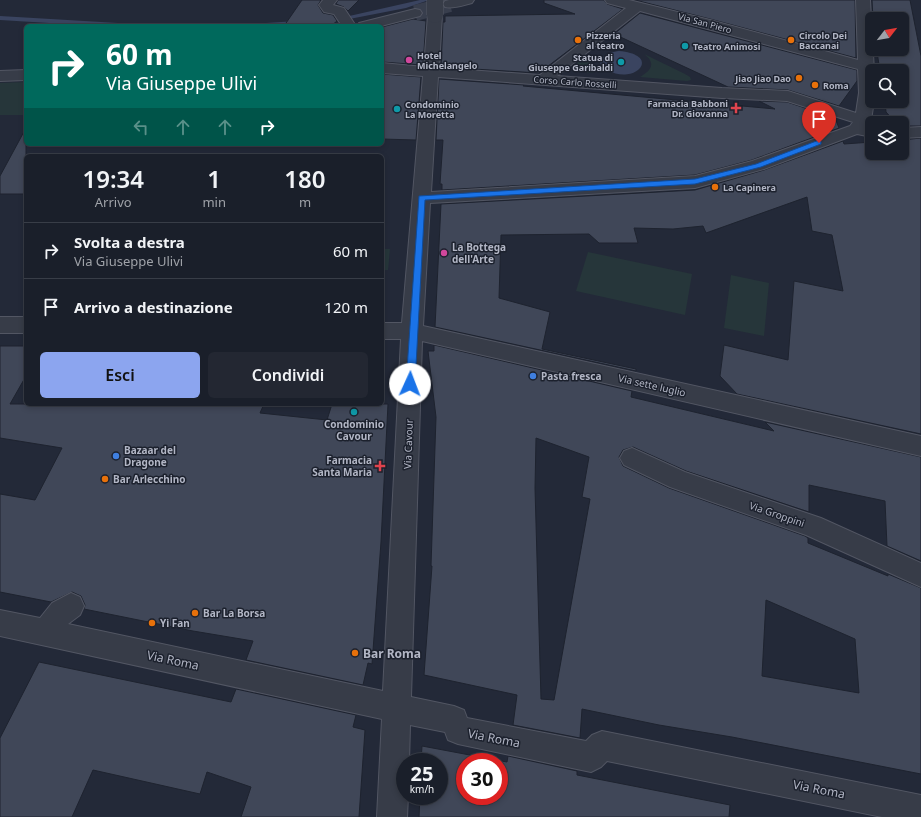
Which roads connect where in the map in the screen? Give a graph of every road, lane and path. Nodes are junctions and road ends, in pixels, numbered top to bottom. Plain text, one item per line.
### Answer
1 (330, 0) edge
2 (435, 0) edge
3 (467, 0) edge
4 (612, 0) edge
5 (863, 0) edge
6 (450, 4) dead end
7 (636, 7) junction
8 (415, 13) tunnel mouth
9 (348, 24) edge
10 (372, 24) edge
11 (867, 64) edge
12 (865, 66) edge
13 (384, 68) edge
14 (432, 71) junction
15 (24, 75) edge
16 (0, 76) edge
17 (543, 80) junction
18 (866, 108) edge
19 (864, 127) edge
20 (921, 132) edge
21 (909, 133) edge
22 (421, 198) junction
23 (0, 324) edge
24 (24, 325) edge
25 (384, 331) edge
26 (412, 331) junction
27 (921, 446) edge
28 (632, 458) dead end
29 (921, 575) edge
30 (71, 606) dead end
31 (0, 623) edge
32 (46, 632) junction
33 (397, 708) junction
34 (921, 810) edge
35 (392, 817) edge

1 - 9 street
2 - 14 street, Via Cavour, bridge
3 - 6 street
4 - 7 street, Via San Piero
5 - 11 street
7 - 12 street, Via San Piero
7 - 17 street
8 - 10 street
13 - 14 street, Corso Carlo Rosselli
14 - 17 street, Corso Carlo Rosselli
14 - 22 street, Via Cavour
15 - 16 street
17 - 19 street, Corso Carlo Rosselli
18 - 19 street
19 - 22 street
20 - 21 street
22 - 26 street, Via Cavour
23 - 24 street
25 - 26 street, Via sette luglio
26 - 27 street, Via sette luglio
26 - 33 street, Via Cavour
28 - 29 street, Via Groppini
30 - 32 street
31 - 32 street, Via Roma
32 - 33 street, Via Roma
33 - 34 street, Via Roma
33 - 35 street, Via Cavour

